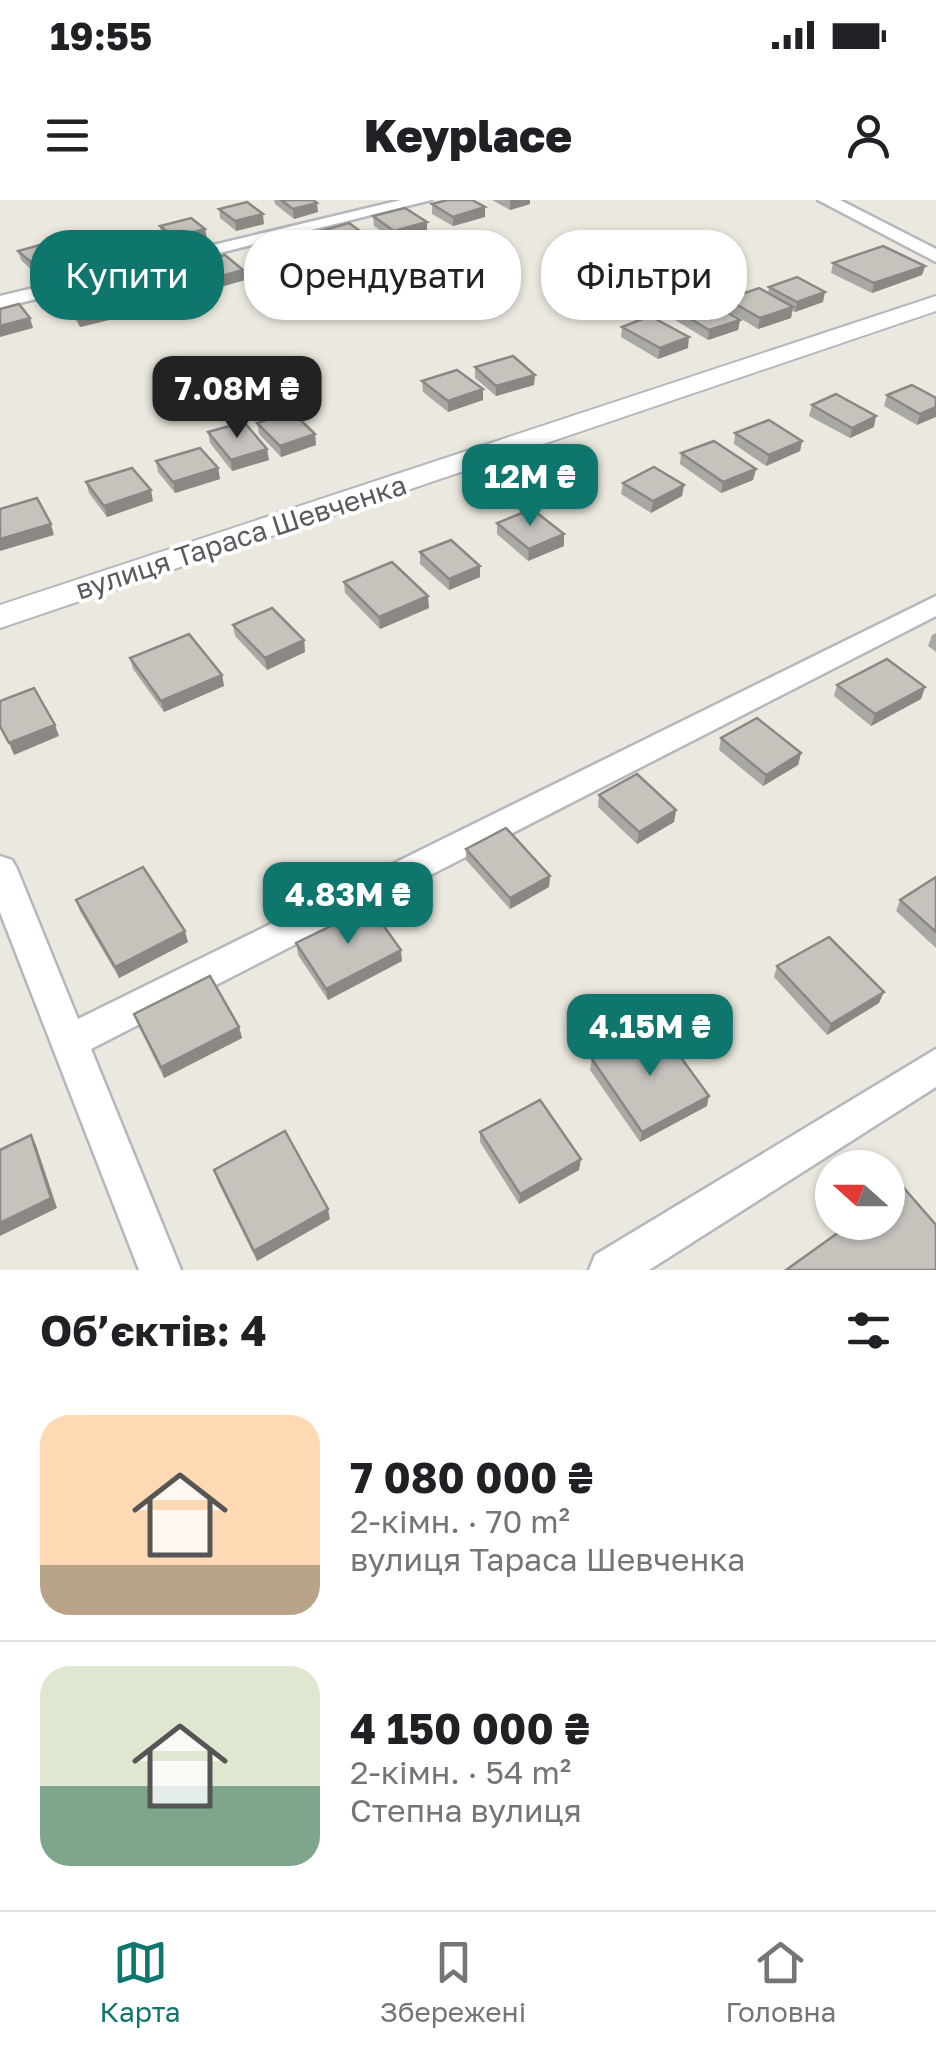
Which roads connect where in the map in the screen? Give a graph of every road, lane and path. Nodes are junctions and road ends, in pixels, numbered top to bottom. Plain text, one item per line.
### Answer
1 (422, 200) edge
2 (827, 200) edge
3 (936, 256) edge
4 (0, 302) edge
5 (936, 303) edge
6 (936, 605) edge
7 (0, 617) edge
8 (0, 869) edge
9 (70, 1042) junction
10 (936, 1066) edge
11 (160, 1270) edge
12 (610, 1270) edge

1 - 4 street
2 - 3 street
5 - 7 street, вулиця Тараса Шевченка
6 - 9 street
8 - 9 street
9 - 11 street
10 - 12 street

